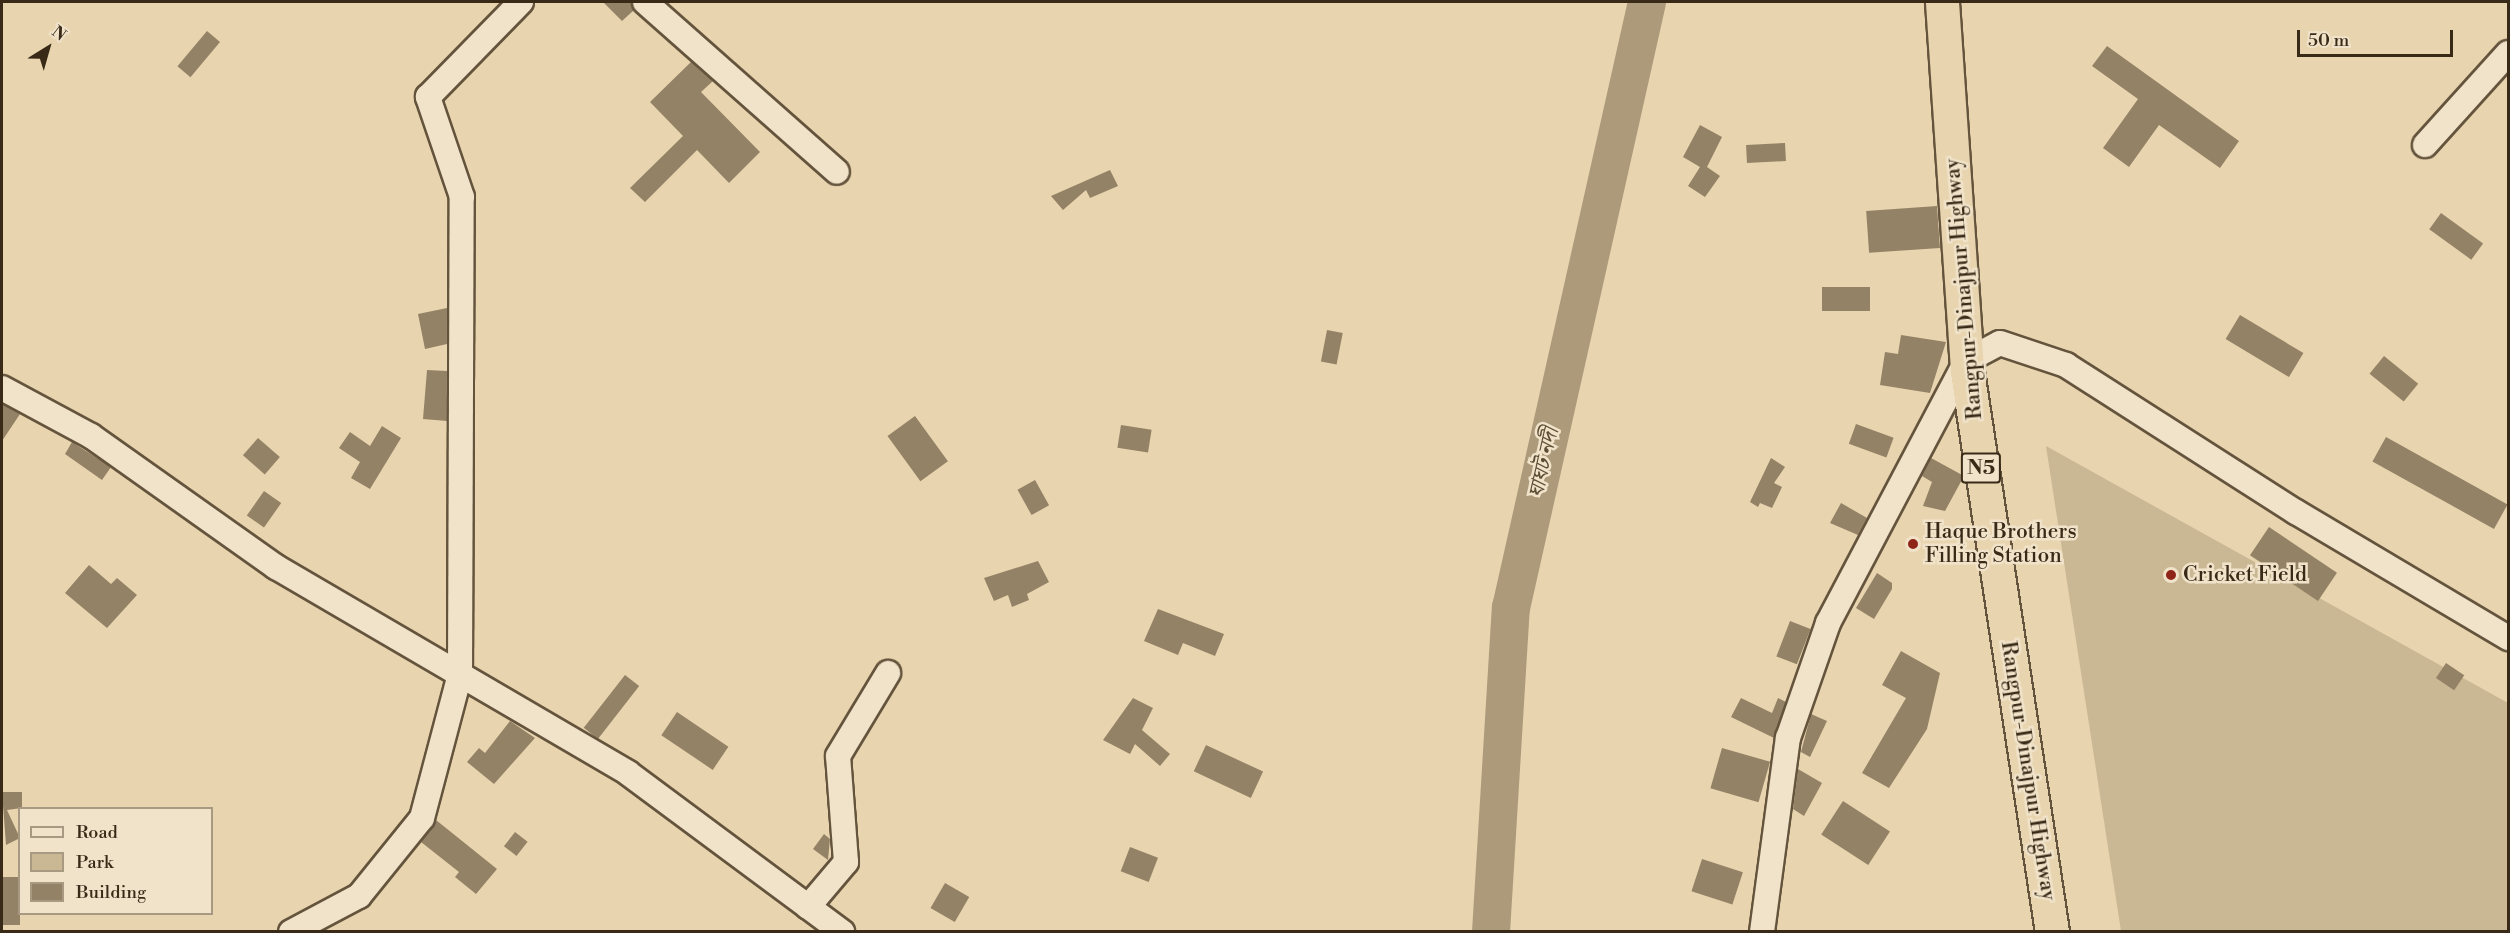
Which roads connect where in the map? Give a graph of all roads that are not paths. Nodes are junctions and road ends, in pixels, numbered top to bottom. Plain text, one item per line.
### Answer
1 (521, 2) edge
2 (645, 2) edge
3 (1942, 2) edge
4 (2508, 53) edge
5 (2425, 145) dead end
6 (837, 172) dead end
7 (1966, 361) junction
8 (2, 388) edge
9 (2508, 638) edge
10 (888, 673) dead end
11 (460, 674) junction
12 (808, 907) junction
13 (291, 932) edge
14 (842, 932) edge
15 (1762, 932) edge
16 (2052, 932) edge

1 - 11 street
2 - 6 street
3 - 7 highway, Rangpur-Dinajpur Highway / N5
4 - 5 street
7 - 9 street
7 - 15 street
7 - 16 highway, Rangpur-Dinajpur Highway / N5
8 - 11 street
10 - 12 street
11 - 12 street
11 - 13 street
12 - 14 street

